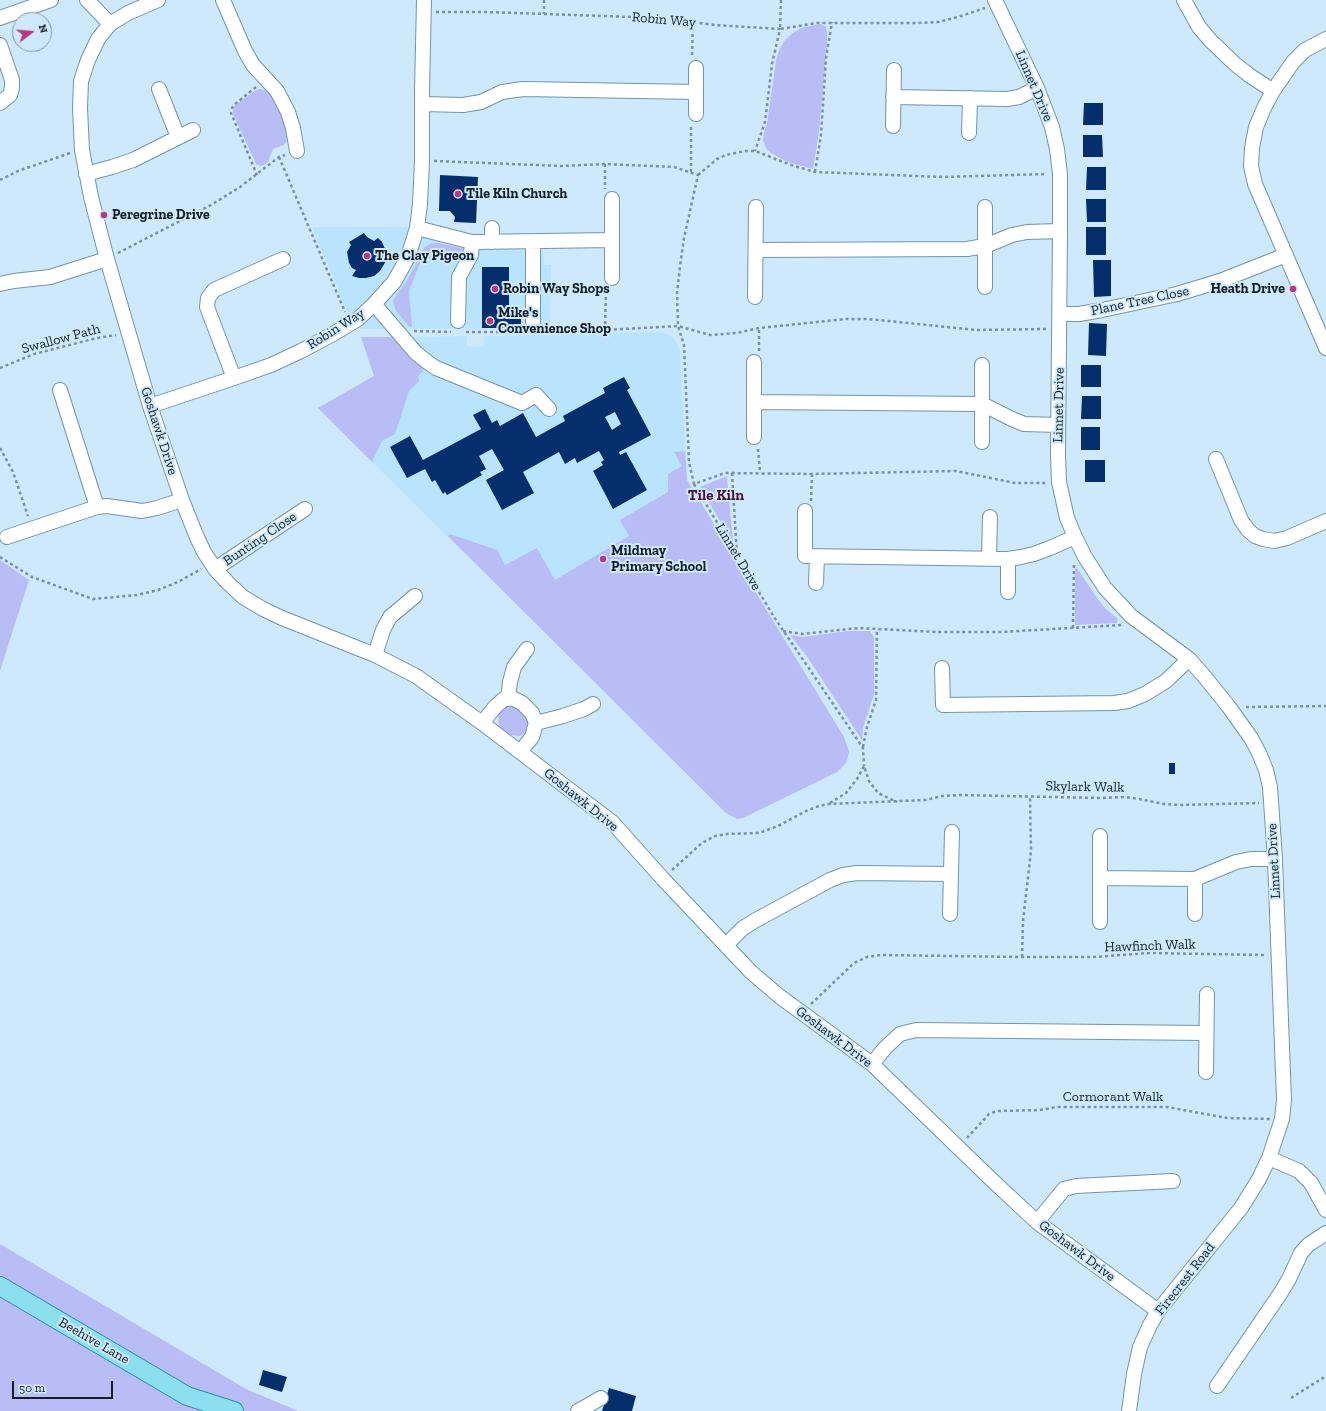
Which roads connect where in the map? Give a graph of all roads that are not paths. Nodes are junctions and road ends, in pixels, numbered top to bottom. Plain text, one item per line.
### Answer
1 (51, 0) edge
2 (87, 0) edge
3 (158, 0) edge
4 (223, 0) edge
5 (1184, 0) edge
6 (995, 1) edge
7 (424, 6) edge
8 (0, 18) edge
9 (110, 24) junction
10 (1326, 39) edge
11 (0, 45) edge
12 (696, 68) road end
13 (894, 70) dead end
14 (1037, 88) junction
15 (159, 89) dead end
16 (1273, 91) junction
17 (696, 92) junction
18 (893, 97) junction
19 (970, 98) junction
20 (0, 103) edge
21 (422, 104) junction
22 (696, 114) road end
23 (893, 126) dead end
24 (193, 130) dead end
25 (969, 133) dead end
26 (178, 137) junction
27 (297, 151) road end
28 (86, 174) junction
29 (612, 199) road end
30 (756, 207) dead end
31 (985, 207) dead end
32 (417, 228) junction
33 (1060, 231) junction
34 (612, 240) junction
35 (472, 242) junction
36 (533, 242) junction
37 (985, 246) junction
38 (756, 250) junction
39 (1286, 255) junction
40 (107, 259) junction
41 (283, 259) dead end
42 (612, 278) road end
43 (0, 284) edge
44 (985, 288) dead end
45 (755, 297) dead end
46 (374, 304) junction
47 (1060, 314) junction
48 (458, 321) dead end
49 (533, 322) dead end
50 (1326, 348) edge
51 (754, 362) road end
52 (982, 365) dead end
53 (234, 378) junction
54 (60, 390) dead end
55 (754, 402) junction
56 (982, 404) junction
57 (150, 406) junction
58 (549, 409) dead end
59 (1058, 425) junction
60 (754, 437) road end
61 (982, 442) dead end
62 (1216, 459) dead end
63 (182, 500) junction
64 (97, 507) junction
65 (305, 509) dead end
66 (805, 511) road end
67 (990, 517) dead end
68 (1326, 521) edge
69 (7, 537) dead end
70 (1075, 537) junction
71 (817, 556) junction
72 (989, 558) junction
73 (1008, 559) junction
74 (213, 565) junction
75 (816, 583) dead end
76 (1008, 592) dead end
77 (414, 596) dead end
78 (527, 649) dead end
79 (375, 656) junction
80 (1189, 659) junction
81 (942, 668) dead end
82 (508, 699) junction
83 (593, 704) dead end
84 (482, 723) junction
85 (536, 723) junction
86 (520, 752) junction
87 (952, 832) dead end
88 (1100, 836) dead end
89 (1275, 859) junction
90 (951, 874) junction
91 (1100, 878) junction
92 (1195, 879) junction
93 (950, 914) dead end
94 (1195, 914) dead end
95 (1100, 922) dead end
96 (726, 945) junction
97 (1207, 994) dead end
98 (1206, 1033) junction
99 (872, 1064) junction
100 (1206, 1072) dead end
101 (1269, 1158) junction
102 (1173, 1181) dead end
103 (1326, 1210) edge
104 (1037, 1222) junction
105 (1326, 1233) edge
106 (0, 1286) edge
107 (1158, 1311) junction
108 (1216, 1386) dead end
109 (601, 1398) dead end
110 (234, 1411) edge
111 (578, 1411) edge
112 (1129, 1411) edge

1 - 8 street
2 - 9 street
3 - 9 street
4 - 27 street
5 - 16 street
6 - 14 street, Linnet Drive
7 - 21 street, Robin Way
9 - 28 street, Goshawk Drive
10 - 16 street
11 - 20 street
12 - 17 street
13 - 18 street
14 - 19 street
14 - 33 street, Linnet Drive
15 - 26 street
16 - 39 street
17 - 21 street
17 - 22 street
18 - 19 street
18 - 23 street
19 - 25 street
21 - 32 street, Robin Way
24 - 26 street
26 - 28 street
28 - 40 street, Goshawk Drive
29 - 34 street
30 - 38 street
31 - 37 street
32 - 35 street
32 - 46 street, Robin Way
33 - 37 street
33 - 47 street, Linnet Drive
34 - 36 street
34 - 42 street
35 - 36 street
35 - 48 street
36 - 49 street
37 - 38 street
37 - 44 street
38 - 45 street
39 - 47 street, Plane Tree Close
39 - 50 street
40 - 43 street
40 - 57 street, Goshawk Drive
41 - 53 street
46 - 53 street, Robin Way
46 - 58 street
47 - 59 street, Linnet Drive
51 - 55 street
52 - 56 street
53 - 57 street, Robin Way
54 - 64 street
55 - 56 street
55 - 60 street
56 - 59 street
56 - 61 street
57 - 63 street, Goshawk Drive
59 - 70 street, Linnet Drive
62 - 68 street
63 - 64 street
63 - 74 street, Goshawk Drive
64 - 69 street
65 - 74 street, Bunting Close
66 - 71 street
67 - 72 street
70 - 73 street
70 - 80 street, Linnet Drive
71 - 72 street
71 - 75 street
72 - 73 street
73 - 76 street
74 - 79 street, Goshawk Drive
77 - 79 street
78 - 82 street
79 - 84 street, Goshawk Drive
80 - 81 street
80 - 89 street, Linnet Drive
82 - 84 street
82 - 85 street
83 - 85 street
84 - 86 street, Goshawk Drive
85 - 86 street
86 - 96 street, Goshawk Drive
87 - 90 street
88 - 91 street
89 - 92 street
89 - 101 street, Linnet Drive
90 - 93 street
90 - 96 street
91 - 92 street
91 - 95 street
92 - 94 street
96 - 99 street, Goshawk Drive
97 - 98 street
98 - 99 street
98 - 100 street
99 - 104 street, Goshawk Drive
101 - 103 street
101 - 107 street, Firecrest Road
102 - 104 street
104 - 107 street, Goshawk Drive
105 - 108 street
106 - 110 main road, Beehive Lane
107 - 112 street, Firecrest Road
109 - 111 street

